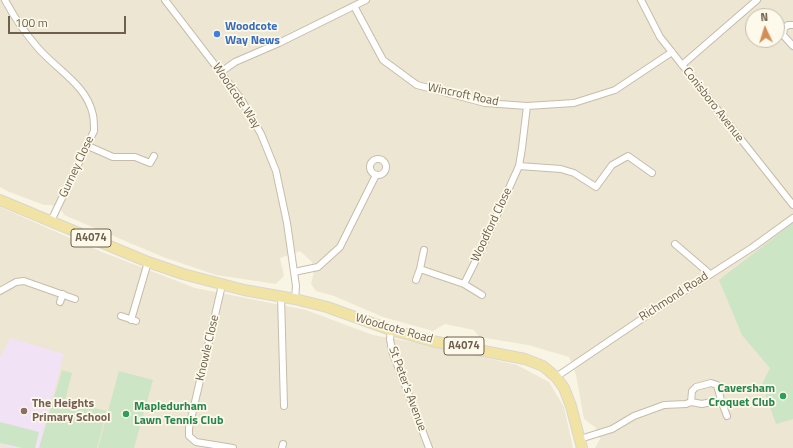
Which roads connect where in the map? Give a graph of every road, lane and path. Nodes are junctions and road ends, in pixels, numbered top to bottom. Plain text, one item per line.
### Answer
1 (5, 0) edge
2 (165, 0) edge
3 (366, 0) edge
4 (641, 0) edge
5 (757, 0) edge
6 (354, 6) junction
7 (793, 25) edge
8 (792, 43) edge
9 (672, 52) junction
10 (682, 65) junction
11 (221, 72) junction
12 (527, 106) junction
13 (88, 146) junction
14 (154, 156) dead end
15 (150, 163) junction
16 (519, 166) junction
17 (147, 170) dead end
18 (652, 173) dead end
19 (376, 175) dead end
20 (0, 200) edge
21 (793, 205) edge
22 (793, 218) edge
23 (51, 221) junction
24 (675, 244) dead end
25 (424, 250) dead end
26 (148, 262) junction
27 (420, 269) junction
28 (294, 272) junction
29 (710, 274) junction
30 (416, 280) dead end
31 (464, 284) junction
32 (222, 285) junction
33 (0, 291) edge
34 (63, 294) junction
35 (482, 295) dead end
36 (281, 296) junction
37 (75, 299) dead end
38 (295, 299) junction
39 (60, 302) dead end
40 (121, 316) dead end
41 (391, 330) junction
42 (556, 377) junction
43 (721, 400) junction
44 (691, 402) junction
45 (284, 406) dead end
46 (727, 416) dead end
47 (581, 443) edge
48 (233, 448) edge
49 (429, 448) edge

1 - 13 street, Gurney Close
2 - 11 street, Woodcote Way
3 - 6 street
4 - 9 street, Conisboro Avenue
5 - 10 street
6 - 11 street
6 - 12 street, Wincroft Road
7 - 8 street
9 - 10 street, Conisboro Avenue
9 - 12 street, Wincroft Road
10 - 21 street, Conisboro Avenue
11 - 28 street, Woodcote Way
12 - 16 street, Woodford Close
13 - 15 street
13 - 23 street, Gurney Close
14 - 15 street
15 - 17 street
16 - 18 street
16 - 31 street, Woodford Close
19 - 28 street
20 - 23 main road, A4074
22 - 29 street, Richmond Road
23 - 26 main road, A4074
24 - 29 street
25 - 27 street
26 - 32 main road, A4074
26 - 40 street
27 - 30 street
27 - 31 street
28 - 38 street, Woodcote Way
29 - 42 street, Richmond Road
31 - 35 street
32 - 36 main road, A4074
32 - 48 street, Knowle Close
33 - 34 street
34 - 37 street
34 - 39 street
36 - 38 main road, A4074
36 - 45 street
38 - 41 main road, Woodcote Road / A4074
41 - 42 main road, Woodcote Road / A4074
41 - 49 street, St Peter's Avenue
42 - 47 main road, Woodcote Road / A4074
43 - 44 street
43 - 44 street
43 - 46 street
44 - 47 street

